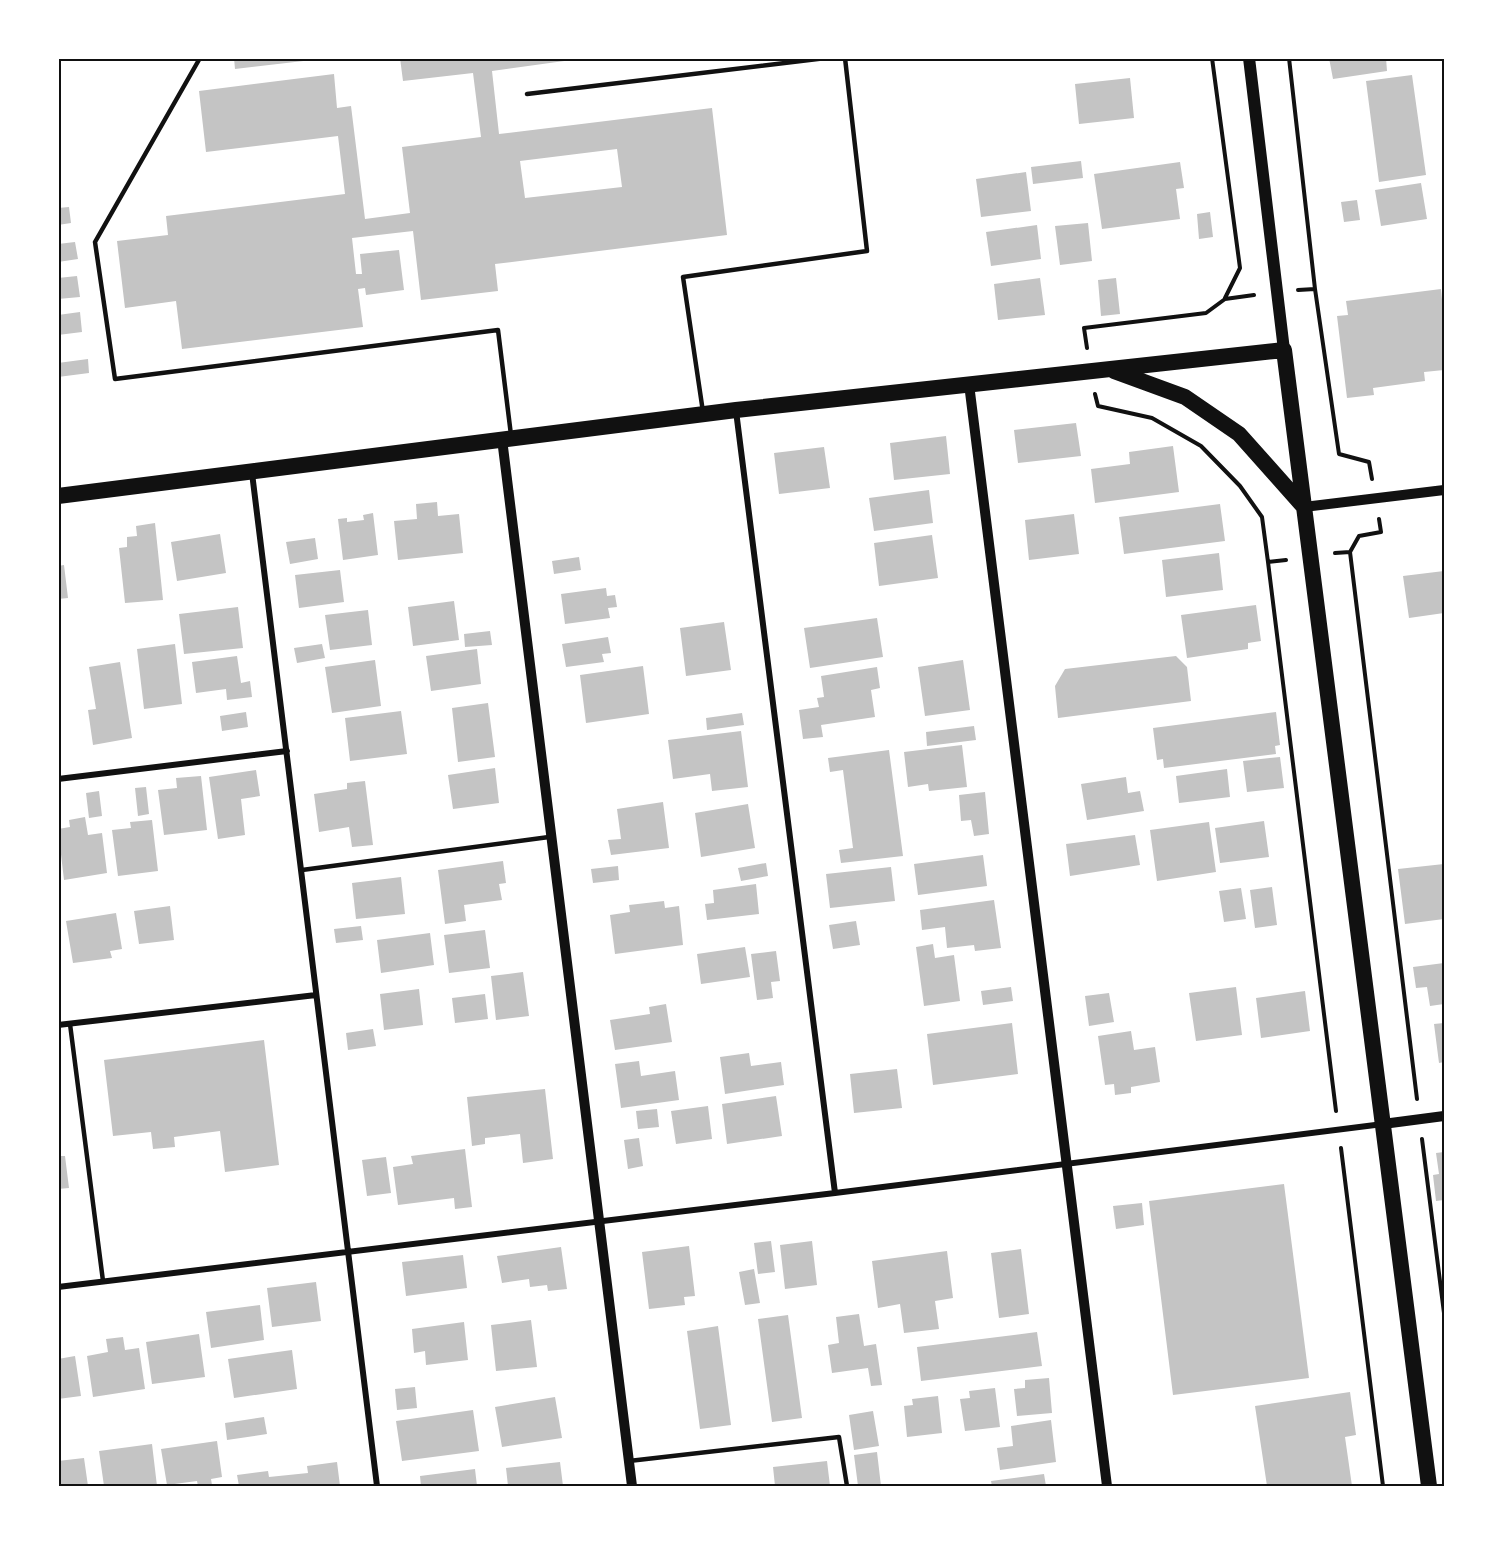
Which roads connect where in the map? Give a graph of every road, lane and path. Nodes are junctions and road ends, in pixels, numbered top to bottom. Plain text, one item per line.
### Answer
1 (200, 58) edge
2 (826, 58) edge
3 (845, 58) edge
4 (1212, 58) edge
5 (1249, 58) edge
6 (1289, 58) edge
7 (527, 94) dead end
8 (1315, 289) junction
9 (1277, 292) junction
10 (1225, 298) dead end
11 (1284, 350) junction
12 (1110, 370) junction
13 (969, 384) junction
14 (736, 410) junction
15 (703, 414) junction
16 (506, 438) junction
17 (252, 473) junction
18 (1444, 490) edge
19 (58, 496) edge
20 (1376, 498) junction
21 (1304, 507) junction
22 (1350, 552) junction
23 (1311, 556) junction
24 (287, 751) junction
25 (58, 779) edge
26 (553, 836) junction
27 (302, 870) junction
28 (316, 995) junction
29 (70, 1024) junction
30 (58, 1025) edge
31 (1444, 1116) edge
32 (1420, 1119) junction
33 (1383, 1124) junction
34 (1338, 1129) junction
35 (1067, 1162) junction
36 (835, 1194) junction
37 (599, 1221) junction
38 (349, 1250) junction
39 (103, 1281) junction
40 (58, 1287) edge
41 (1444, 1313) edge
42 (629, 1461) junction
43 (377, 1486) edge
44 (632, 1486) edge
45 (847, 1486) edge
46 (1107, 1486) edge
47 (1383, 1486) edge
48 (1429, 1486) edge

1 - 16 lane
2 - 7 lane
3 - 15 lane
4 - 10 path
5 - 9 main road
6 - 8 path
8 - 9 path
8 - 20 path
9 - 11 main road
11 - 12 highway
11 - 21 highway
12 - 13 highway
12 - 21 highway
13 - 14 highway
13 - 35 street
14 - 15 highway
14 - 36 street
15 - 16 highway
16 - 17 highway
16 - 26 street
17 - 19 highway
17 - 24 street
18 - 20 street
20 - 21 street
20 - 22 path
21 - 23 highway
22 - 23 path
22 - 32 path
23 - 33 highway
23 - 34 path
24 - 25 street
24 - 27 street
26 - 27 lane
26 - 37 street
27 - 28 street
28 - 29 street
28 - 38 street
29 - 30 street
29 - 39 lane
31 - 32 street
32 - 33 street
32 - 41 path
33 - 34 street
33 - 48 highway
34 - 35 street
34 - 47 path
35 - 36 street
35 - 46 street
36 - 37 street
37 - 38 street
37 - 42 street
38 - 39 street
38 - 43 street
39 - 40 street
42 - 44 street
42 - 45 lane

